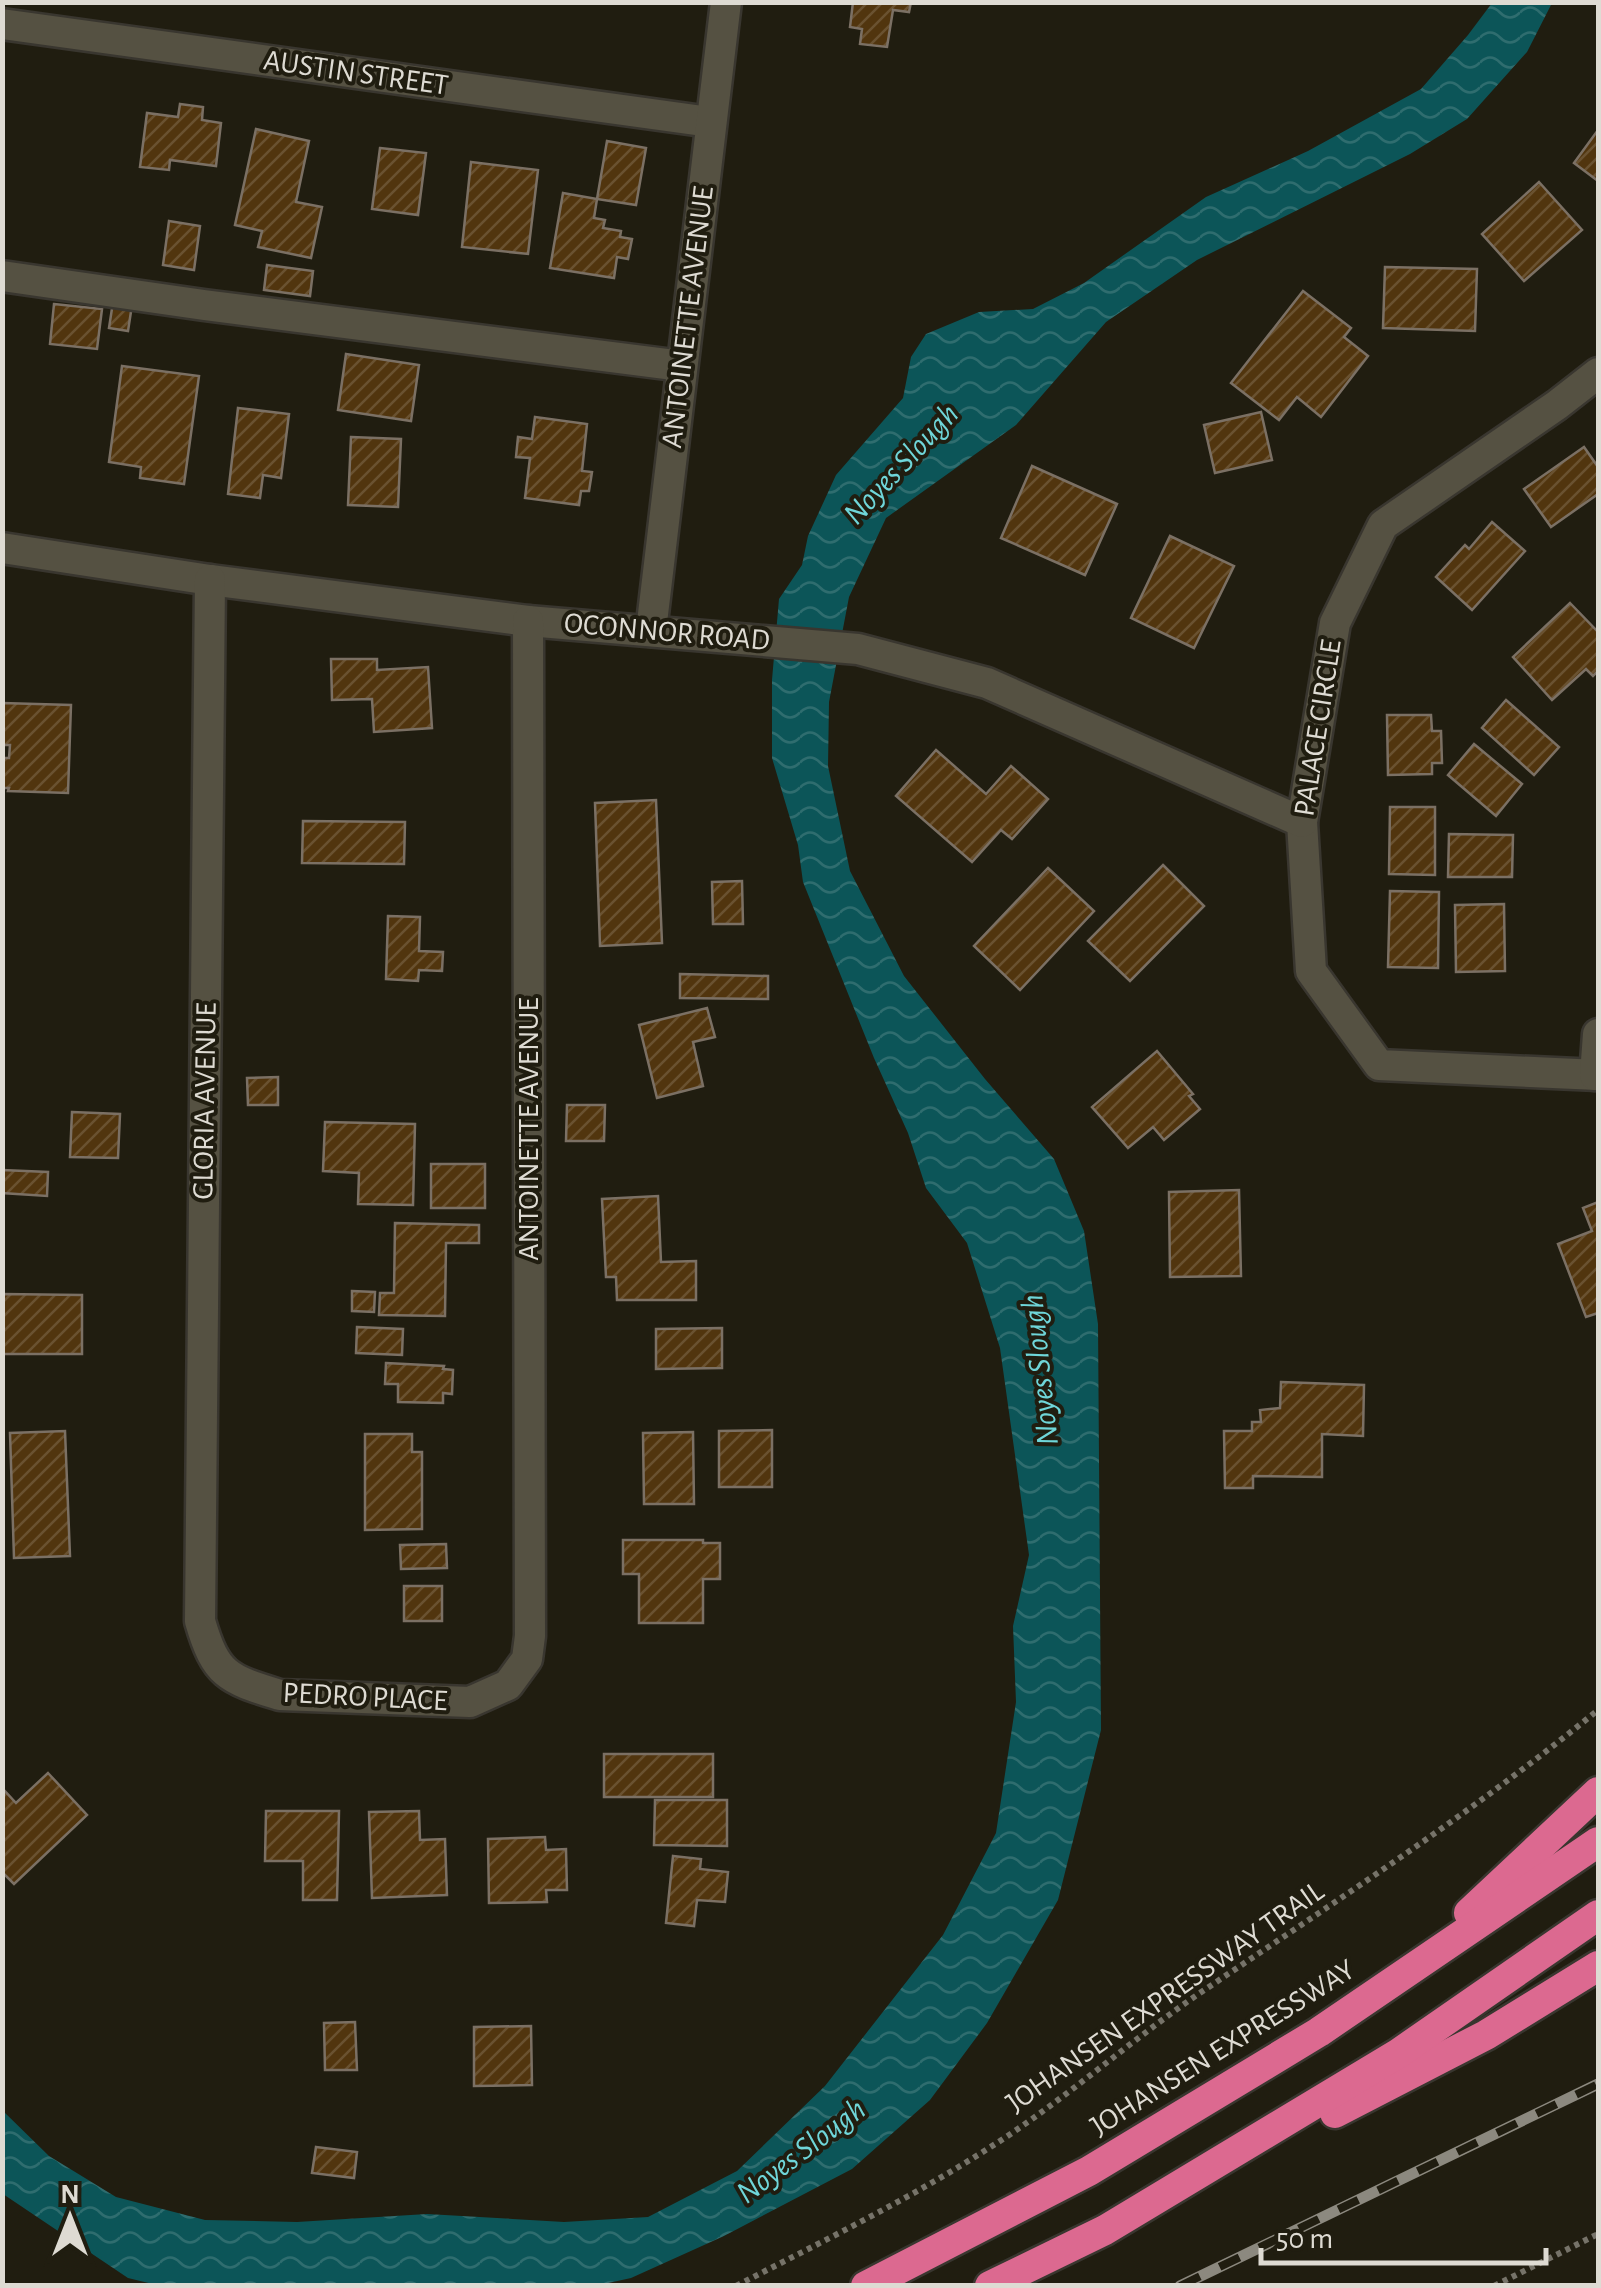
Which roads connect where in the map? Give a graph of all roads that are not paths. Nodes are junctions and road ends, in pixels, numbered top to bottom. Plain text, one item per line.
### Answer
1 (726, 2) edge
2 (2, 24) edge
3 (710, 122) junction
4 (2, 276) edge
5 (682, 366) junction
6 (1598, 373) edge
7 (2, 548) edge
8 (210, 580) junction
9 (528, 621) junction
10 (651, 631) junction
11 (1302, 822) junction
12 (1598, 1034) edge
13 (1597, 1075) edge
14 (200, 1621) joint
15 (530, 1636) joint
16 (1598, 1792) edge
17 (1598, 1842) edge
18 (1598, 1915) edge
19 (1598, 1966) edge
20 (1381, 1992) junction
21 (1105, 2230) junction
22 (866, 2286) edge
23 (990, 2286) edge

1 - 3 street, ANTOINETTE AVENUE
2 - 3 street, AUSTIN STREET
3 - 5 street, ANTOINETTE AVENUE
4 - 5 street
5 - 10 street, ANTOINETTE AVENUE
6 - 11 street, PALACE CIRCLE
7 - 8 street, OCONNOR ROAD
8 - 9 street, OCONNOR ROAD
8 - 14 street, GLORIA AVENUE
9 - 10 street, OCONNOR ROAD
9 - 15 street, ANTOINETTE AVENUE
10 - 11 street, OCONNOR ROAD
11 - 13 street, PALACE CIRCLE
12 - 13 street
14 - 15 street, PEDRO PLACE
16 - 20 highway
17 - 20 highway, JOHANSEN EXPRESSWAY
18 - 21 highway
19 - 21 highway
20 - 22 highway, JOHANSEN EXPRESSWAY
21 - 23 highway

